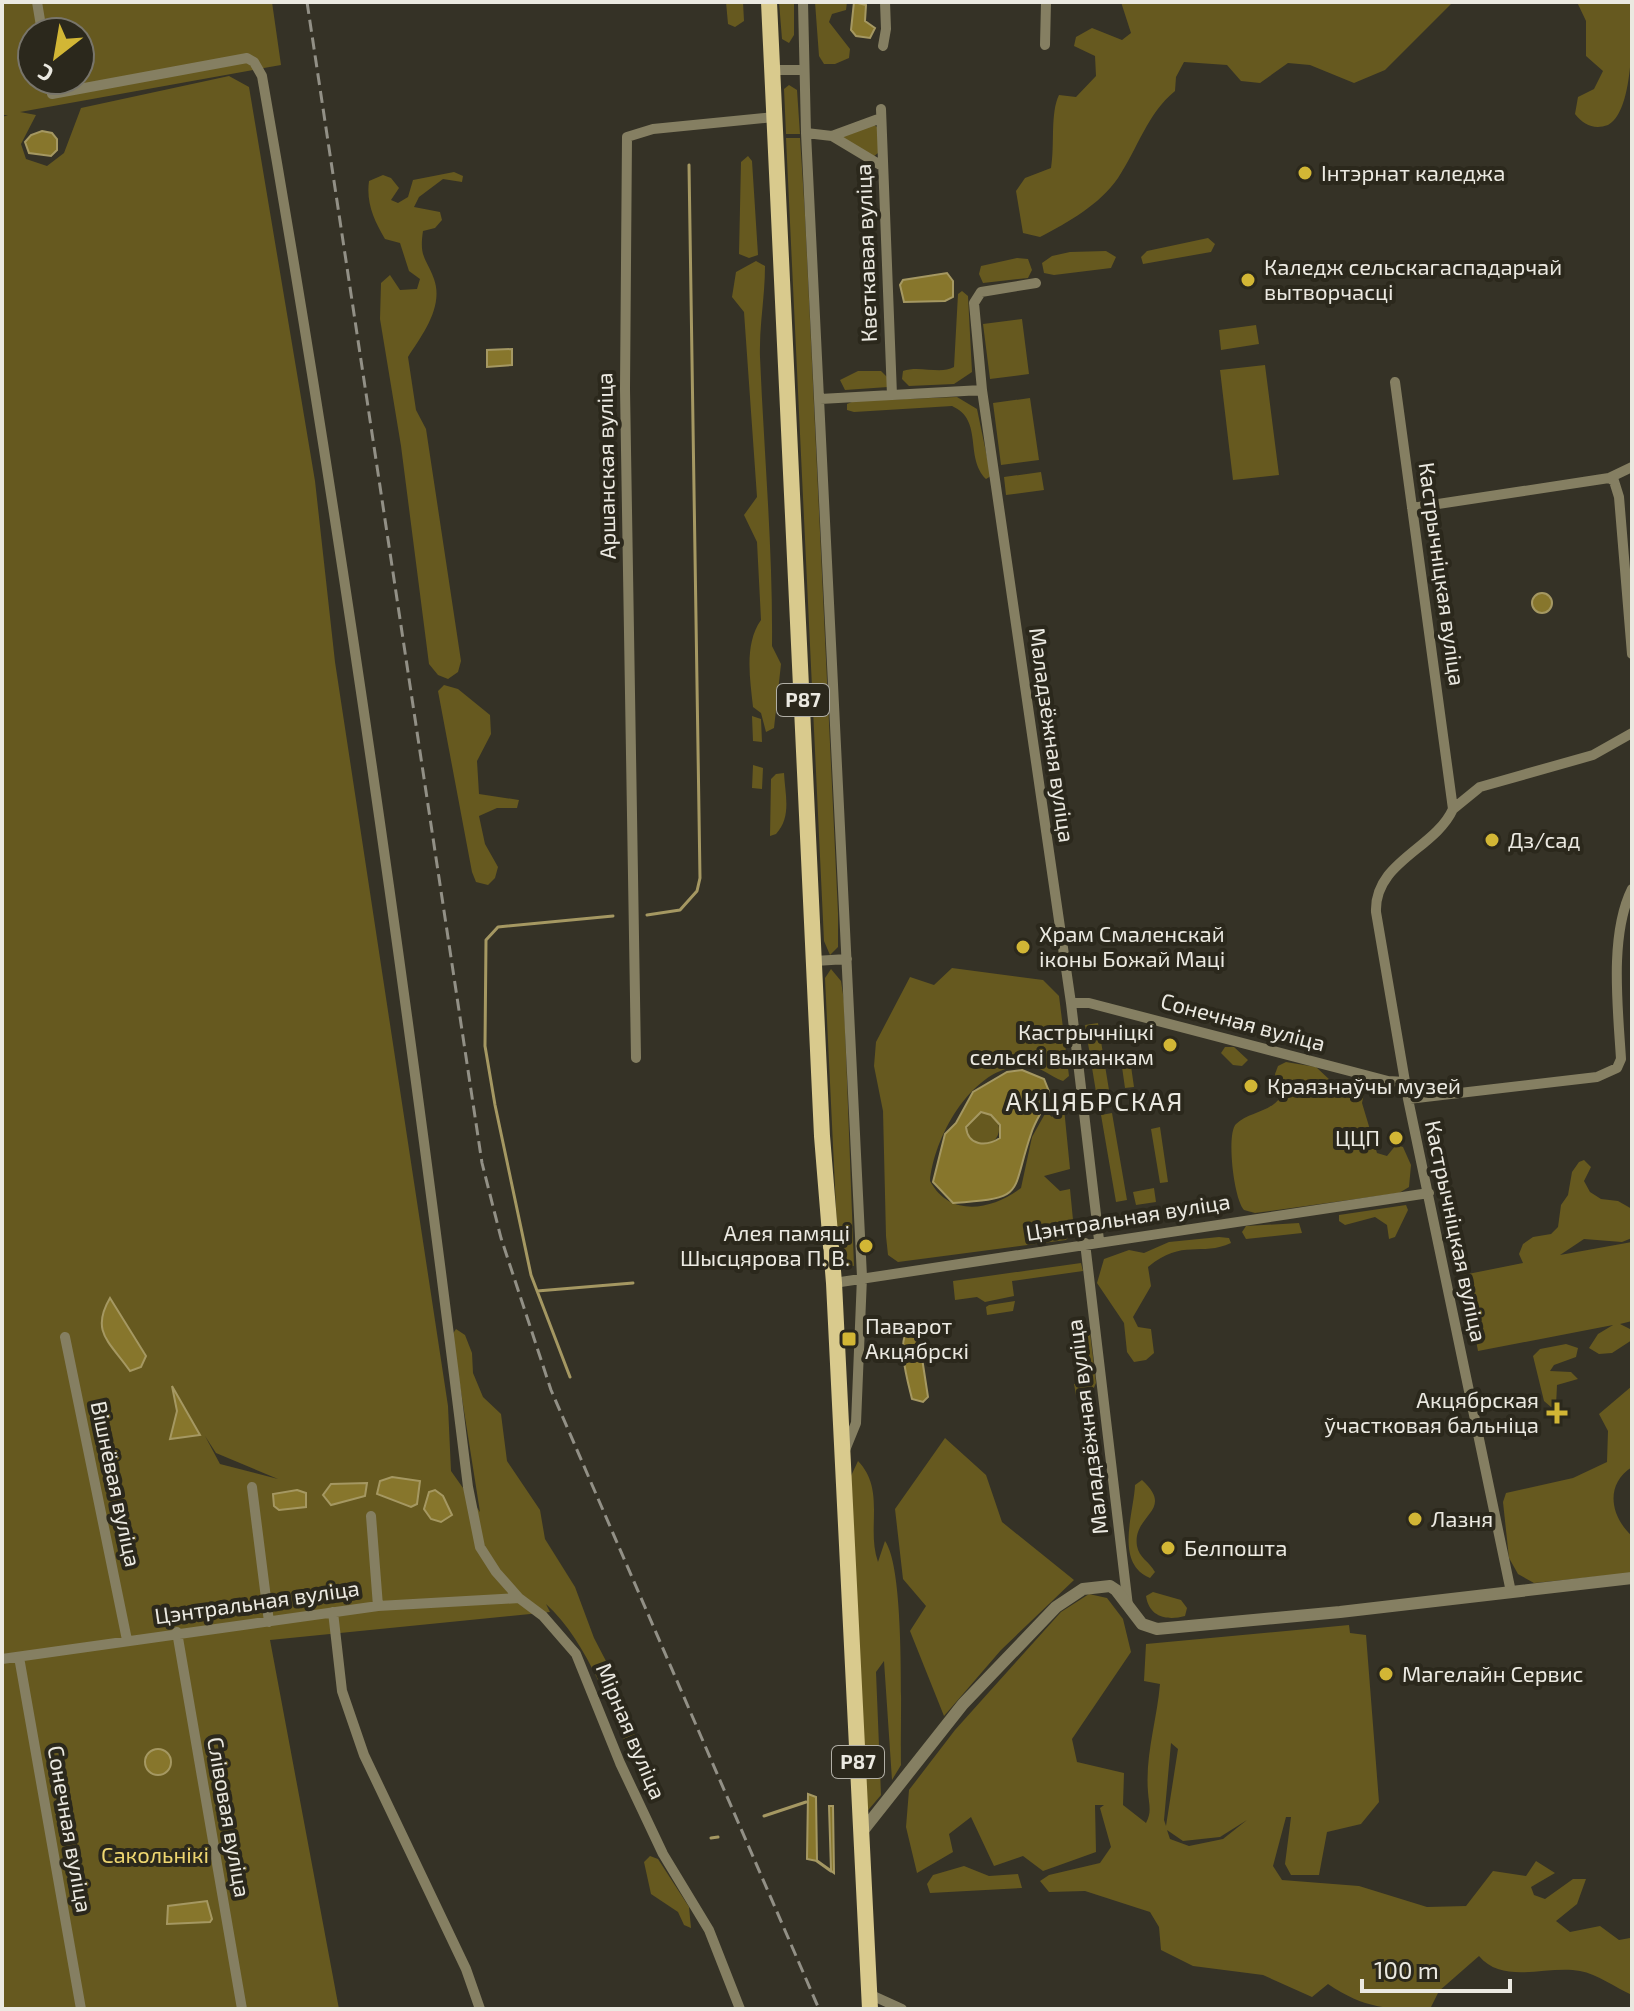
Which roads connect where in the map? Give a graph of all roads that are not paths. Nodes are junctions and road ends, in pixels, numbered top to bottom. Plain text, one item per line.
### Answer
1 (769, 2) edge
2 (803, 2) edge
3 (885, 2) edge
4 (1046, 2) edge
5 (1045, 45) dead end
6 (883, 46) dead end
7 (772, 70) junction
8 (803, 70) junction
9 (96, 86) edge
10 (774, 117) junction
11 (806, 133) junction
12 (832, 136) junction
13 (882, 166) junction
14 (1036, 283) dead end
15 (1395, 382) dead end
16 (982, 390) junction
17 (892, 395) junction
18 (820, 399) junction
19 (1632, 467) edge
20 (1609, 478) junction
21 (1412, 508) junction
22 (1632, 654) edge
23 (1632, 733) edge
24 (1453, 809) junction
25 (1632, 889) edge
26 (847, 959) junction
27 (815, 961) junction
28 (1071, 1003) junction
29 (636, 1058) dead end
30 (1405, 1082) junction
31 (1408, 1099) junction
32 (1429, 1193) junction
33 (1099, 1240) junction
34 (1085, 1243) junction
35 (862, 1277) junction
36 (834, 1283) junction
37 (65, 1337) dead end
38 (843, 1456) junction
39 (252, 1487) dead end
40 (371, 1516) dead end
41 (1125, 1572) junction
42 (1632, 1578) edge
43 (1110, 1586) junction
44 (1511, 1592) junction
45 (519, 1598) junction
46 (378, 1606) junction
47 (1128, 1607) junction
48 (333, 1612) junction
49 (269, 1622) junction
50 (177, 1632) junction
51 (127, 1640) junction
52 (19, 1657) junction
53 (2, 1659) edge
54 (861, 1833) junction
55 (870, 2001) edge
56 (81, 2009) edge
57 (242, 2009) edge
58 (480, 2009) edge
59 (740, 2009) edge
60 (902, 2009) edge

1 - 7 main road, Р87
2 - 8 street
3 - 6 street
4 - 5 street
7 - 8 street
7 - 10 main road, Р87
8 - 11 street
9 - 45 street, Мірная вуліца
10 - 27 main road, Р87
10 - 29 street, Аршанская вуліца
11 - 12 street
11 - 18 street
12 - 13 street
12 - 13 street, Кветкавая вуліца
13 - 17 street, Кветкавая вуліца
14 - 16 street, Маладзёжная вуліца
15 - 21 street, Кастрычніцкая вуліца
16 - 17 street
16 - 28 street, Маладзёжная вуліца
17 - 18 street
18 - 26 street
19 - 20 street
20 - 21 street
20 - 22 street
21 - 24 street, Кастрычніцкая вуліца
23 - 24 street
24 - 30 street, Кастрычніцкая вуліца
25 - 31 street
26 - 27 street
26 - 35 street
27 - 36 main road, Р87
28 - 30 street, Сонечная вуліца
28 - 33 street, Маладзёжная вуліца
30 - 31 street, Кастрычніцкая вуліца
31 - 32 street, Кастрычніцкая вуліца
32 - 33 street, Цэнтральная вуліца
32 - 44 street, Кастрычніцкая вуліца
33 - 34 street, Цэнтральная вуліца
34 - 35 street, Цэнтральная вуліца
34 - 41 street, Маладзёжная вуліца
35 - 36 street, Цэнтральная вуліца
35 - 38 street
36 - 38 main road, Р87
37 - 51 street, Вішнёвая вуліца
38 - 54 main road, Р87
39 - 49 street
40 - 46 street
41 - 43 street
41 - 47 street, Маладзёжная вуліца
42 - 44 street
43 - 47 street
43 - 54 street
44 - 47 street
45 - 46 street, Цэнтральная вуліца
45 - 59 street, Мірная вуліца
46 - 48 street, Цэнтральная вуліца
48 - 49 street, Цэнтральная вуліца
48 - 58 street
49 - 50 street, Цэнтральная вуліца
50 - 51 street, Цэнтральная вуліца
50 - 57 street, Слівовая вуліца
51 - 52 street, Цэнтральная вуліца
52 - 53 street, Цэнтральная вуліца
52 - 56 street, Сонечная вуліца
54 - 55 main road, Р87
55 - 60 street

